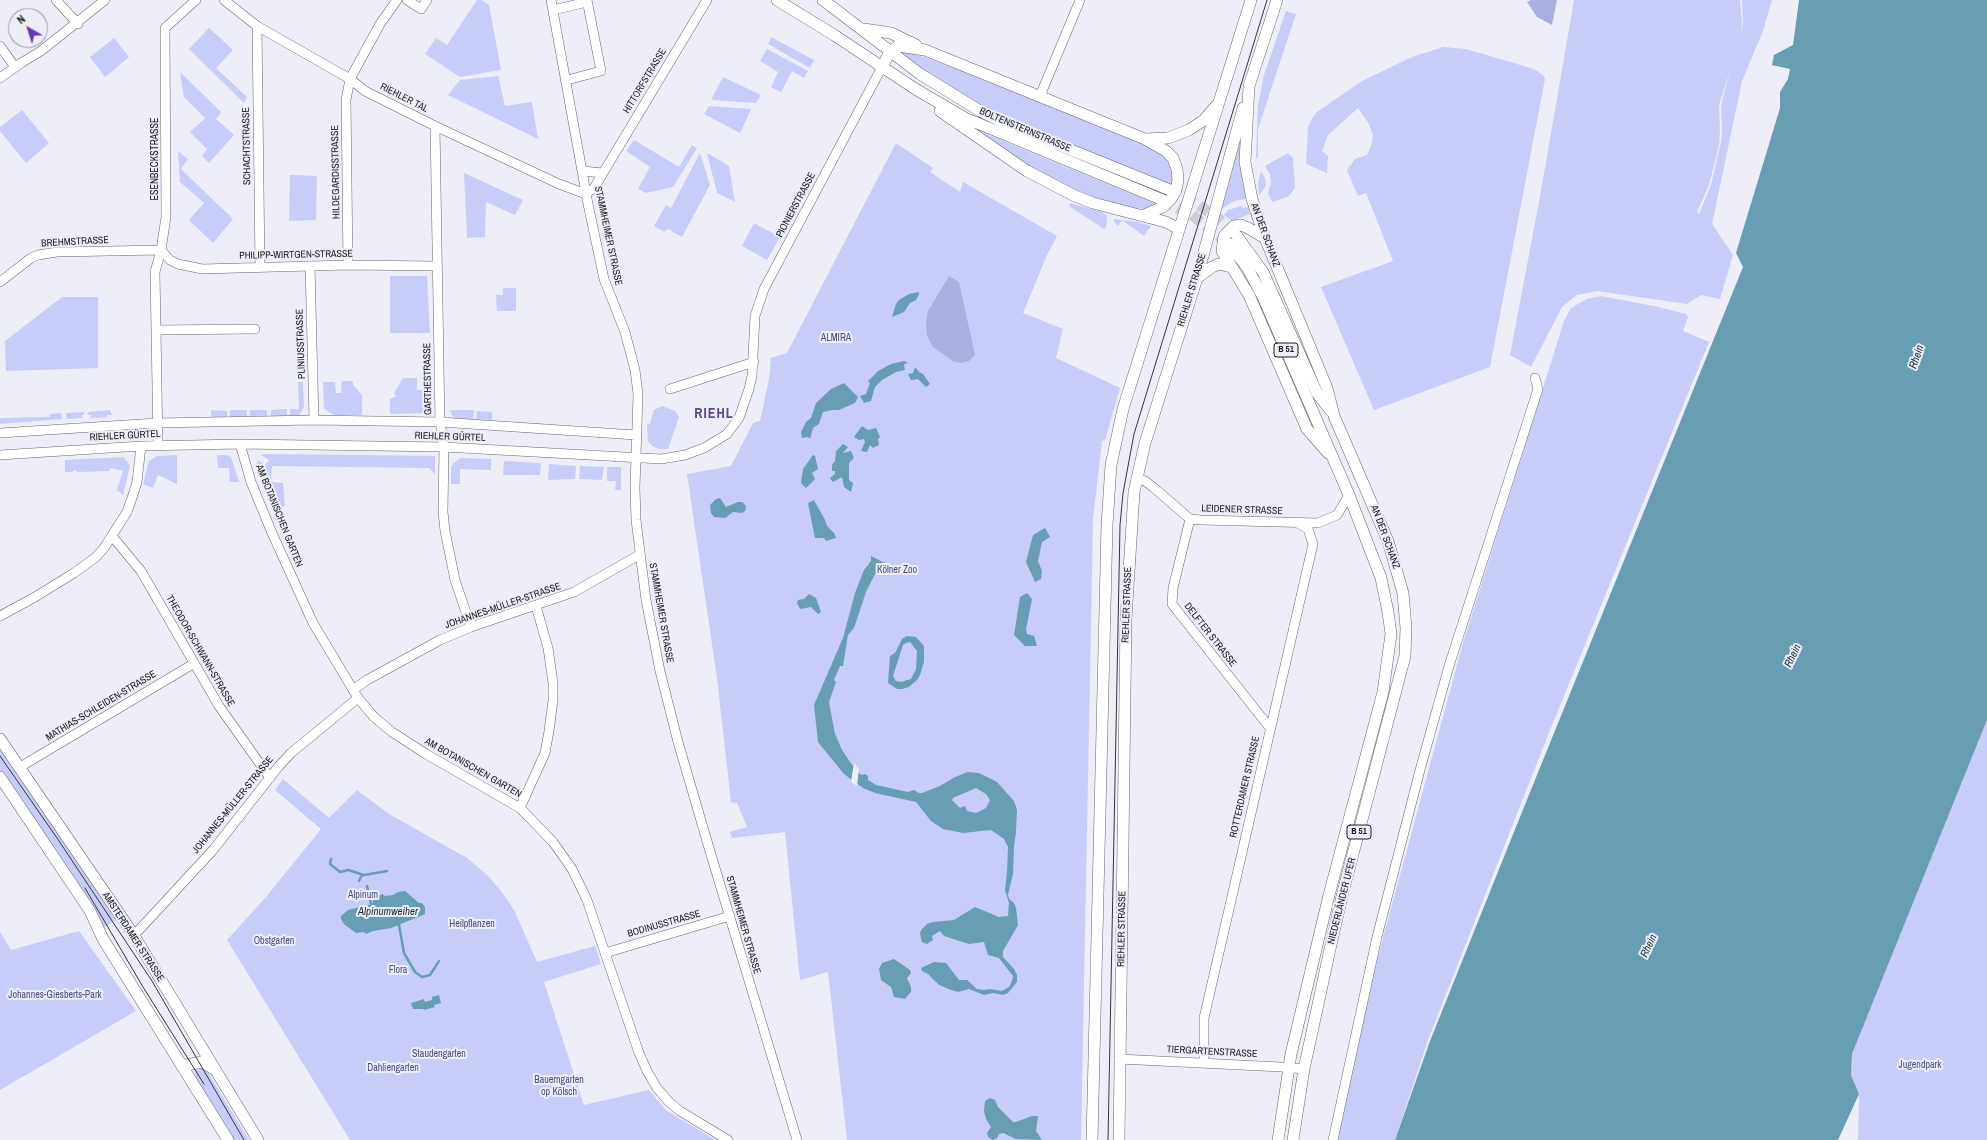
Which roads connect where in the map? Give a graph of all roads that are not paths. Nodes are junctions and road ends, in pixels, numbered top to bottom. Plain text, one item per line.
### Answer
1 (56, 0) edge
2 (105, 0) edge
3 (196, 0) edge
4 (224, 0) edge
5 (397, 0) edge
6 (407, 0) edge
7 (427, 0) edge
8 (551, 0) edge
9 (707, 0) edge
10 (777, 0) edge
11 (823, 0) edge
12 (1080, 0) edge
13 (1251, 0) edge
14 (1277, 0) edge
15 (587, 1) edge
16 (553, 10) junction
17 (78, 24) junction
18 (257, 26) junction
19 (860, 29) junction
20 (0, 46) edge
21 (925, 50) junction
22 (890, 52) junction
23 (15, 67) junction
24 (882, 67) junction
25 (0, 78) edge
26 (350, 80) junction
27 (567, 80) junction
28 (1249, 86) junction
29 (917, 90) junction
30 (1040, 96) junction
31 (1221, 96) junction
32 (435, 126) junction
33 (1145, 138) junction
34 (583, 171) junction
35 (602, 173) junction
36 (1170, 190) tunnel mouth
37 (586, 194) junction
38 (1163, 200) tunnel mouth
39 (1142, 216) junction
40 (1179, 228) junction
41 (1236, 235) tunnel mouth
42 (1265, 238) junction
43 (1228, 243) tunnel mouth
44 (161, 250) junction
45 (348, 265) junction
46 (310, 266) junction
47 (437, 266) junction
48 (260, 267) junction
49 (1231, 267) junction
50 (1197, 278) junction
51 (0, 282) edge
52 (255, 329) dead end
53 (156, 330) junction
54 (754, 362) junction
55 (1535, 378) dead end
56 (675, 388) dead end
57 (1334, 416) junction
58 (314, 420) junction
59 (440, 422) junction
60 (157, 423) junction
61 (0, 433) edge
62 (636, 435) junction
63 (240, 444) junction
64 (158, 445) junction
65 (141, 446) junction
66 (444, 447) junction
67 (0, 455) edge
68 (636, 457) junction
69 (1335, 461) junction
70 (1136, 478) junction
71 (1349, 494) junction
72 (1359, 518) junction
73 (1190, 519) junction
74 (1380, 519) junction
75 (1299, 524) junction
76 (112, 536) junction
77 (640, 555) junction
78 (1403, 593) joint
79 (536, 606) junction
80 (1388, 612) joint
81 (0, 616) edge
82 (471, 627) junction
83 (193, 664) junction
84 (355, 694) junction
85 (1270, 728) junction
86 (0, 739) edge
87 (20, 767) junction
88 (0, 778) edge
89 (270, 778) junction
90 (520, 808) junction
91 (730, 916) junction
92 (133, 934) junction
93 (605, 953) junction
94 (1119, 1059) junction
95 (1204, 1062) junction
96 (182, 1066) junction
97 (1288, 1068) junction
98 (1304, 1070) junction
99 (216, 1071) junction
100 (228, 1140) edge
101 (258, 1140) edge
102 (728, 1140) edge
103 (797, 1140) edge
104 (1092, 1140) edge
105 (1119, 1140) edge
106 (1278, 1140) edge
107 (1293, 1140) edge
108 (1333, 1140) edge

1 - 17 street
2 - 17 street
3 - 44 street, ESENBECKSTRASSE
4 - 18 street, RIEHLER TAL
5 - 26 street, HILDEGARDISSTRASSE
6 - 7 street
8 - 16 street, STAMMHEIMER STRASSE
9 - 35 street, HITTORFSTRASSE
10 - 24 main road, BOLTENSTERNSTRASSE
11 - 19 main road, BOLTENSTERNSTRASSE
12 - 30 street
13 - 31 main road
14 - 28 main road, AN DER SCHANZ / B 51
15 - 16 street
15 - 27 street
16 - 27 street, STAMMHEIMER STRASSE
17 - 23 street
18 - 26 street, RIEHLER TAL
18 - 48 street, SCHACHTSTRASSE
19 - 21 main road
19 - 22 main road, BOLTENSTERNSTRASSE
20 - 23 street
21 - 22 main road
21 - 30 main road
22 - 24 main road
22 - 36 main road, BOLTENSTERNSTRASSE
23 - 25 street
24 - 29 main road, BOLTENSTERNSTRASSE
24 - 54 street, PIONIERSTRASSE
26 - 32 street, RIEHLER TAL
26 - 45 street, HILDEGARDISSTRASSE
27 - 34 street, STAMMHEIMER STRASSE
28 - 42 main road, AN DER SCHANZ / B 51
28 - 50 main road, RIEHLER STRASSE
29 - 38 main road, BOLTENSTERNSTRASSE
29 - 39 main road, BOLTENSTERNSTRASSE
30 - 33 main road
31 - 33 main road
31 - 40 main road
32 - 37 street, RIEHLER TAL
32 - 47 street, GARTHESTRASSE
33 - 39 main road
34 - 35 street
34 - 37 street, STAMMHEIMER STRASSE
35 - 37 street, HITTORFSTRASSE
37 - 62 street, STAMMHEIMER STRASSE
39 - 40 main road, BOLTENSTERNSTRASSE
40 - 104 main road
41 - 57 main road, AN DER SCHANZ
42 - 49 main road, AN DER SCHANZ
42 - 57 main road, AN DER SCHANZ / B 51
43 - 69 main road, AN DER SCHANZ / B 51
44 - 48 street, PHILIPP-WIRTGEN-STRASSE
44 - 51 street, BREHMSTRASSE
44 - 53 street, ESENBECKSTRASSE
45 - 46 street, PHILIPP-WIRTGEN-STRASSE
45 - 47 street, PHILIPP-WIRTGEN-STRASSE
46 - 48 street, PHILIPP-WIRTGEN-STRASSE
46 - 58 street, PLINIUSSTRASSE
47 - 59 street, GARTHESTRASSE
49 - 50 main road
49 - 69 main road, AN DER SCHANZ
50 - 70 main road, RIEHLER STRASSE
52 - 53 street
53 - 60 street, ESENBECKSTRASSE
54 - 56 street
54 - 68 street, RIEHLER GÜRTEL
55 - 108 street
57 - 74 main road, AN DER SCHANZ / B 51
58 - 59 street, RIEHLER GÜRTEL
58 - 60 street, RIEHLER GÜRTEL
59 - 62 street, RIEHLER GÜRTEL
59 - 66 street, GARTHESTRASSE
60 - 61 street, RIEHLER GÜRTEL
60 - 64 street, ESENBECKSTRASSE
62 - 68 street, STAMMHEIMER STRASSE
63 - 64 street, RIEHLER GÜRTEL
63 - 66 street, RIEHLER GÜRTEL
63 - 84 street, AM BOTANISCHEN GARTEN
64 - 65 street, RIEHLER GÜRTEL
65 - 67 street, RIEHLER GÜRTEL
65 - 76 street
66 - 68 street, RIEHLER GÜRTEL
66 - 82 street, GARTHESTRASSE
68 - 77 street, STAMMHEIMER STRASSE
69 - 71 main road, AN DER SCHANZ / B 51
70 - 73 street, LEIDENER STRASSE
70 - 94 main road, RIEHLER STRASSE
71 - 72 main road, AN DER SCHANZ / B 51
71 - 75 street, LEIDENER STRASSE
72 - 74 main road, B 51
72 - 80 main road, AN DER SCHANZ / B 51
73 - 75 street, LEIDENER STRASSE
73 - 85 street, DELFTER STRASSE
74 - 78 main road, AN DER SCHANZ / B 51
75 - 85 street, ROTTERDAMER STRASSE
76 - 81 street
76 - 83 street, THEODOR-SCHWANN-STRASSE
77 - 79 street, JOHANNES-MÜLLER-STRASSE
77 - 91 street, STAMMHEIMER STRASSE
78 - 98 main road, NIEDERLÄNDER UFER / B 51
79 - 82 street, JOHANNES-MÜLLER-STRASSE
79 - 90 street
80 - 97 main road, NIEDERLÄNDER UFER / B 51
82 - 84 street, JOHANNES-MÜLLER-STRASSE
83 - 87 street, MATHIAS-SCHLEIDEN-STRASSE
83 - 89 street, THEODOR-SCHWANN-STRASSE
84 - 89 street, JOHANNES-MÜLLER-STRASSE
84 - 90 street, AM BOTANISCHEN GARTEN
85 - 95 street, ROTTERDAMER STRASSE
86 - 87 main road, AMSTERDAMER STRASSE
87 - 92 main road, AMSTERDAMER STRASSE
88 - 96 main road
89 - 92 street, JOHANNES-MÜLLER-STRASSE
90 - 93 street, AM BOTANISCHEN GARTEN
91 - 93 street, BODINUSSTRASSE
91 - 103 street, STAMMHEIMER STRASSE
92 - 99 main road, AMSTERDAMER STRASSE
93 - 102 street, AM BOTANISCHEN GARTEN
94 - 95 street, TIERGARTENSTRASSE
94 - 105 main road, RIEHLER STRASSE
95 - 97 street, TIERGARTENSTRASSE
96 - 99 main road
96 - 100 main road
97 - 98 street, TIERGARTENSTRASSE
97 - 106 main road, NIEDERLÄNDER UFER / B 51
98 - 107 main road, NIEDERLÄNDER UFER / B 51
99 - 101 main road, AMSTERDAMER STRASSE

